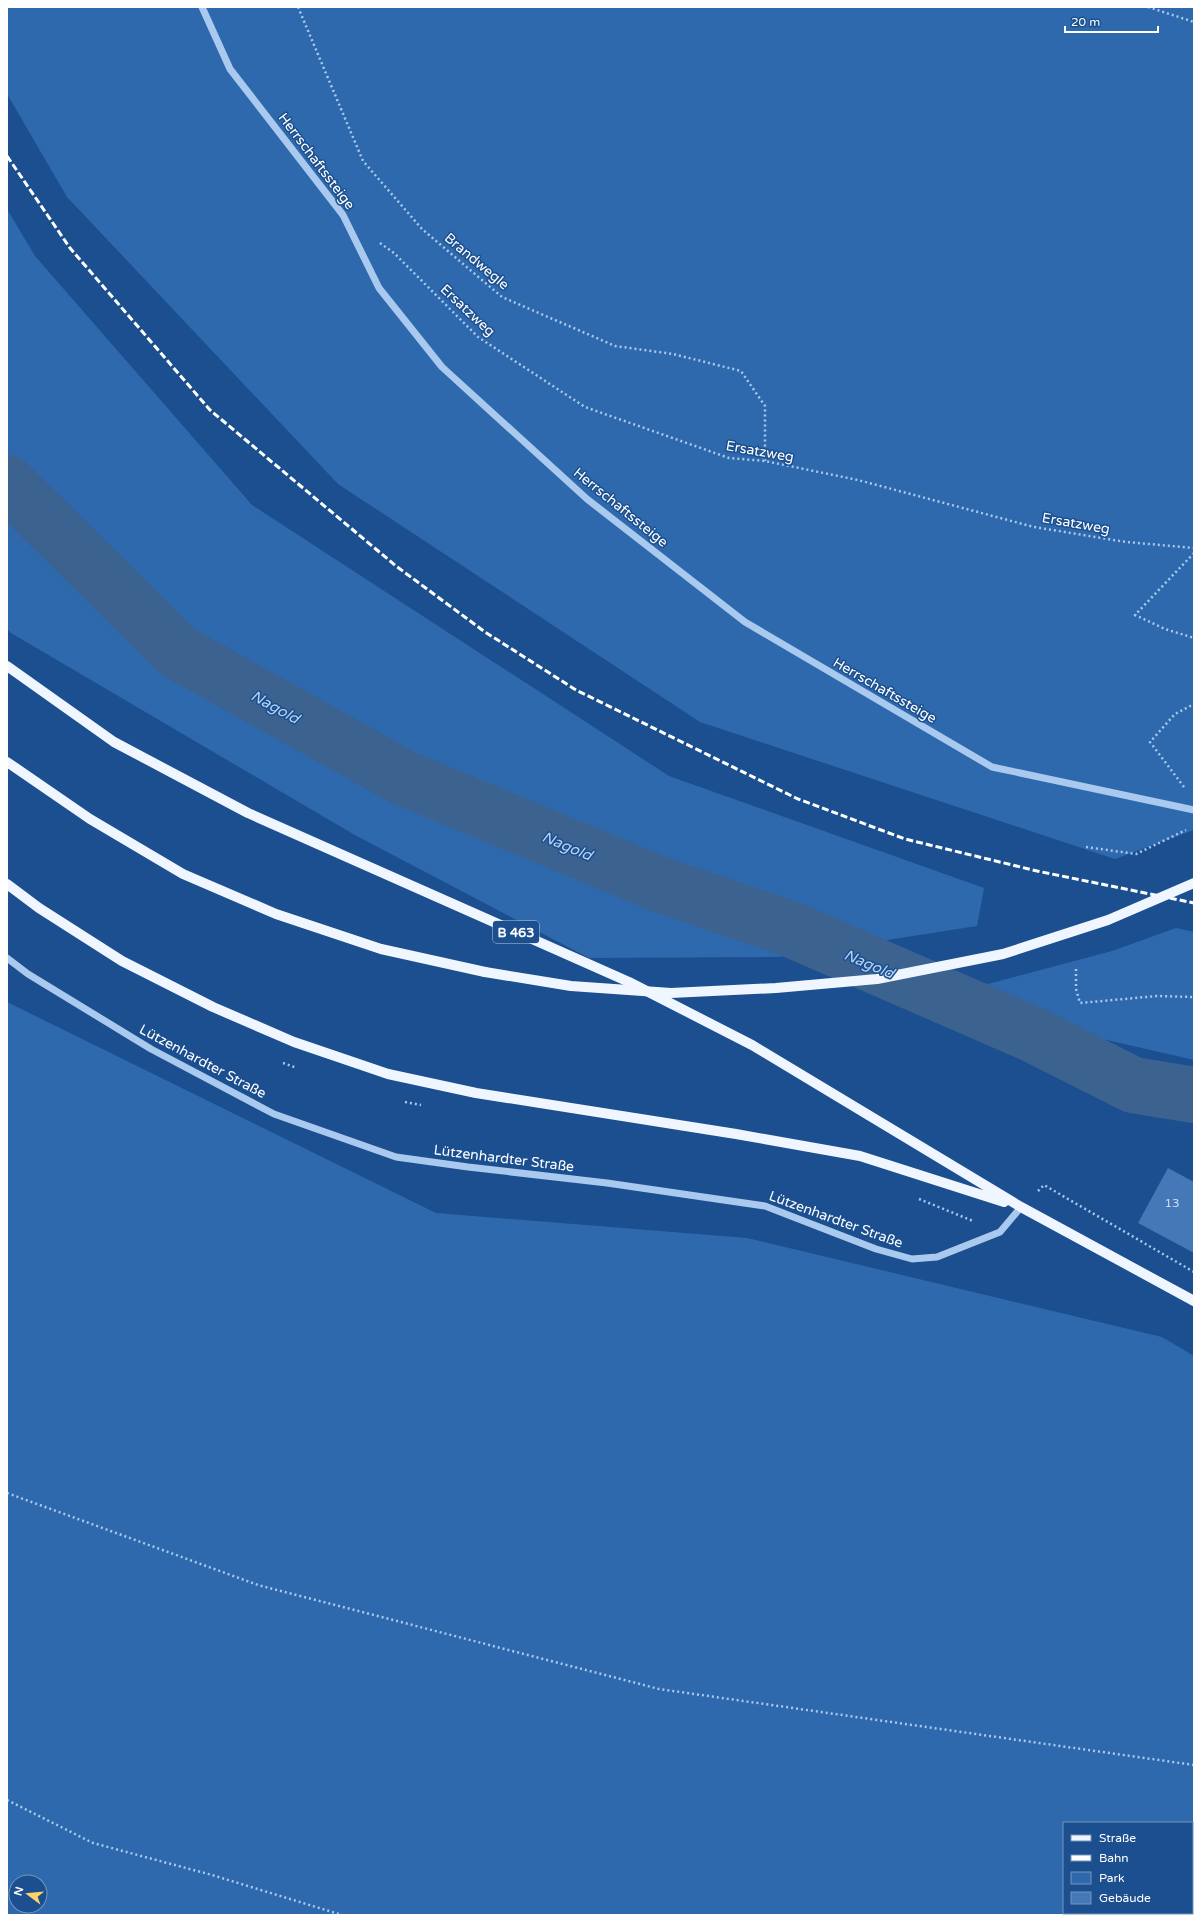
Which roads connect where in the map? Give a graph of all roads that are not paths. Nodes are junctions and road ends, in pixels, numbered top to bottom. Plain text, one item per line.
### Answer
1 (202, 7) edge
2 (7, 666) edge
3 (7, 762) edge
4 (1194, 810) edge
5 (1194, 883) edge
6 (7, 884) edge
7 (7, 958) edge
8 (1021, 1207) junction
9 (1194, 1300) edge

1 - 4 street, Herrschaftssteige
2 - 8 main road, B 463
3 - 5 main road, bridge
6 - 8 main road
7 - 8 street, Lützenhardter Straße
8 - 9 main road

